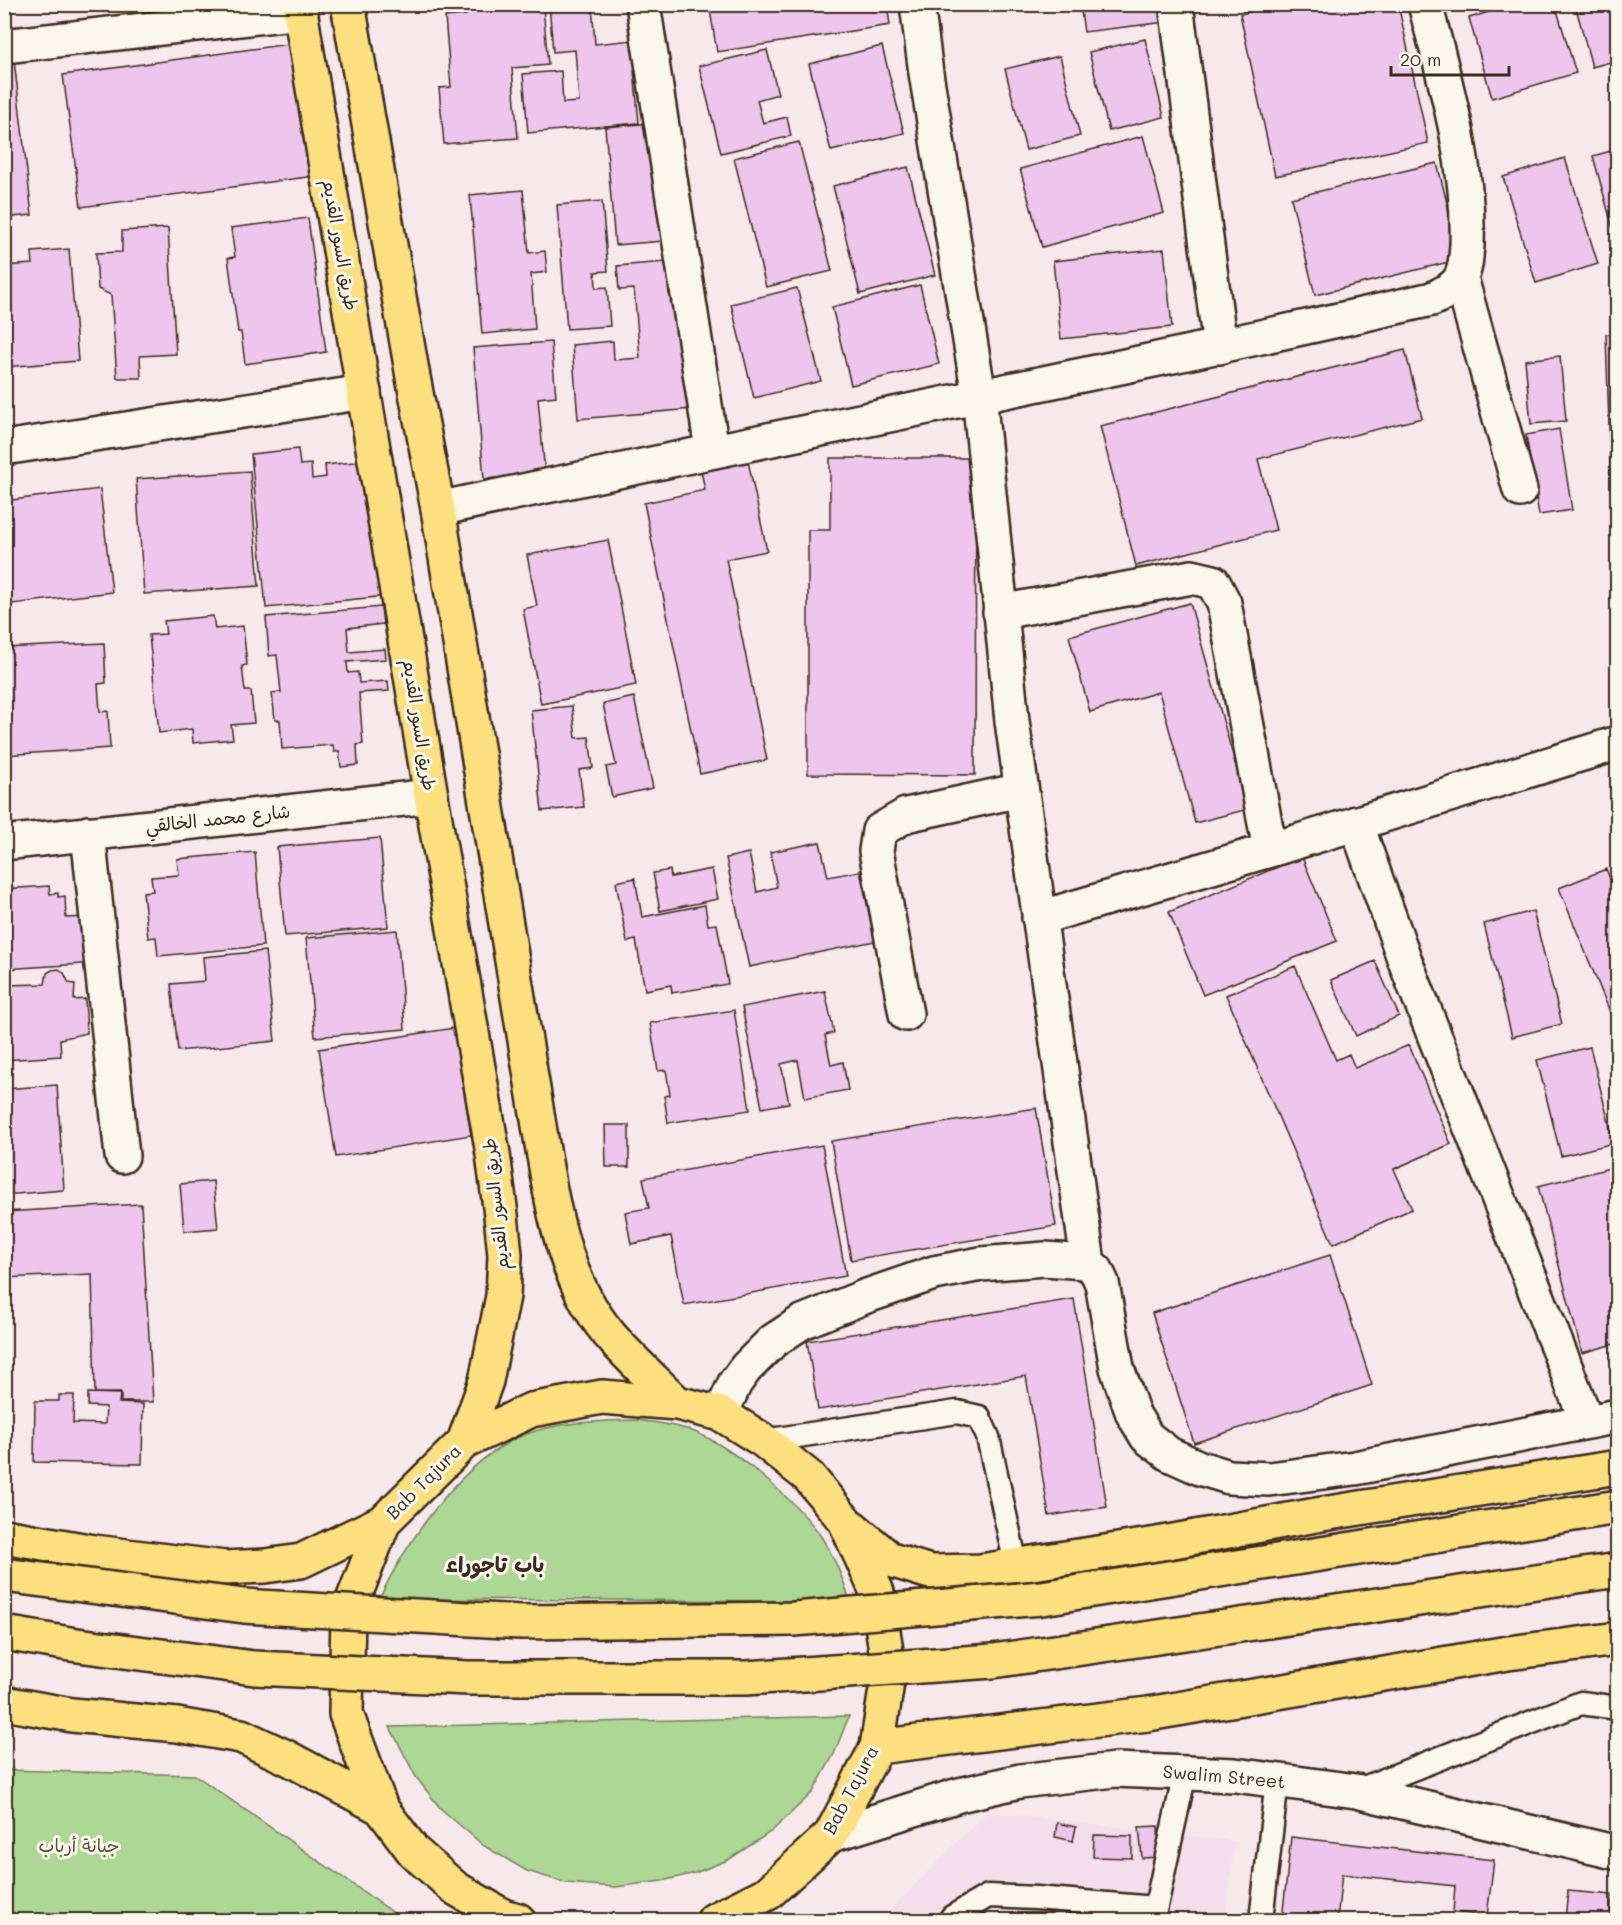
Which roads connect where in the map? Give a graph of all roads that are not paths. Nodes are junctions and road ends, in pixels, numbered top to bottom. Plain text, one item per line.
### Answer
1 (643, 4) edge
2 (917, 4) edge
3 (1176, 4) edge
4 (1425, 4) edge
5 (348, 6) edge
6 (300, 8) edge
7 (4, 46) edge
8 (1461, 278) junction
9 (1220, 347) junction
10 (364, 393) junction
11 (979, 395) junction
12 (4, 448) edge
13 (712, 450) junction
14 (1520, 490) dead end
15 (438, 509) junction
16 (1000, 612) junction
17 (1617, 743) edge
18 (1022, 790) junction
19 (431, 796) junction
20 (1356, 823) junction
21 (88, 833) junction
22 (4, 843) edge
23 (1270, 850) junction
24 (1039, 918) junction
25 (906, 1014) dead end
26 (122, 1156) dead end
27 (1088, 1263) junction
28 (677, 1403) junction
29 (721, 1414) junction
30 (1602, 1419) edge
31 (764, 1441) junction
32 (464, 1442) junction
33 (1617, 1467) edge
34 (1617, 1507) edge
35 (384, 1521) junction
36 (845, 1521) junction
37 (4, 1536) edge
38 (1016, 1565) junction
39 (1617, 1570) edge
40 (4, 1575) edge
41 (4, 1633) edge
42 (1617, 1639) edge
43 (4, 1703) edge
44 (1617, 1708) edge
45 (877, 1747) junction
46 (1185, 1773) junction
47 (1277, 1781) junction
48 (1356, 1791) junction
49 (381, 1808) junction
50 (831, 1835) junction
51 (1617, 1853) edge
52 (768, 1893) junction
53 (1154, 1914) edge
54 (510, 1919) edge
55 (714, 1920) edge
56 (749, 1920) edge
57 (950, 1920) edge
58 (1261, 1920) edge

1 - 13 street
2 - 11 street
3 - 9 street
4 - 8 street
5 - 15 main road
6 - 7 street
6 - 10 main road, طريق السور القديم
8 - 9 street
8 - 14 street
9 - 11 street
10 - 12 street
10 - 19 main road, طريق السور القديم
11 - 13 street
11 - 16 street
13 - 15 street
15 - 28 main road
16 - 18 street
16 - 23 street
17 - 20 street
18 - 24 street
18 - 25 street
19 - 21 street, شارع محمد الخالقي
19 - 32 main road, طريق السور القديم
20 - 23 street
20 - 30 street
21 - 22 street, شارع محمد الخالقي
21 - 26 street
23 - 24 street
24 - 27 street
27 - 29 street
27 - 30 street
28 - 29 main road, Bab Tajura
28 - 32 main road, Bab Tajura
29 - 31 main road, Bab Tajura
31 - 36 main road, Bab Tajura
31 - 38 lane
32 - 35 main road, Bab Tajura
33 - 38 main road
34 - 40 main road, bridge
35 - 37 main road
35 - 49 main road, Bab Tajura
36 - 38 main road
36 - 45 main road, Bab Tajura
39 - 41 main road, bridge
42 - 45 main road
43 - 49 main road
44 - 48 lane
45 - 50 main road, Bab Tajura
46 - 47 street, Swalim Street
46 - 50 street, Swalim Street
46 - 53 lane
47 - 48 street, Swalim Street
47 - 58 lane
48 - 51 street, Swalim Street
49 - 54 main road, Bab Tajura
50 - 52 main road, Bab Tajura
52 - 55 main road, Bab Tajura
52 - 56 main road
53 - 57 lane

